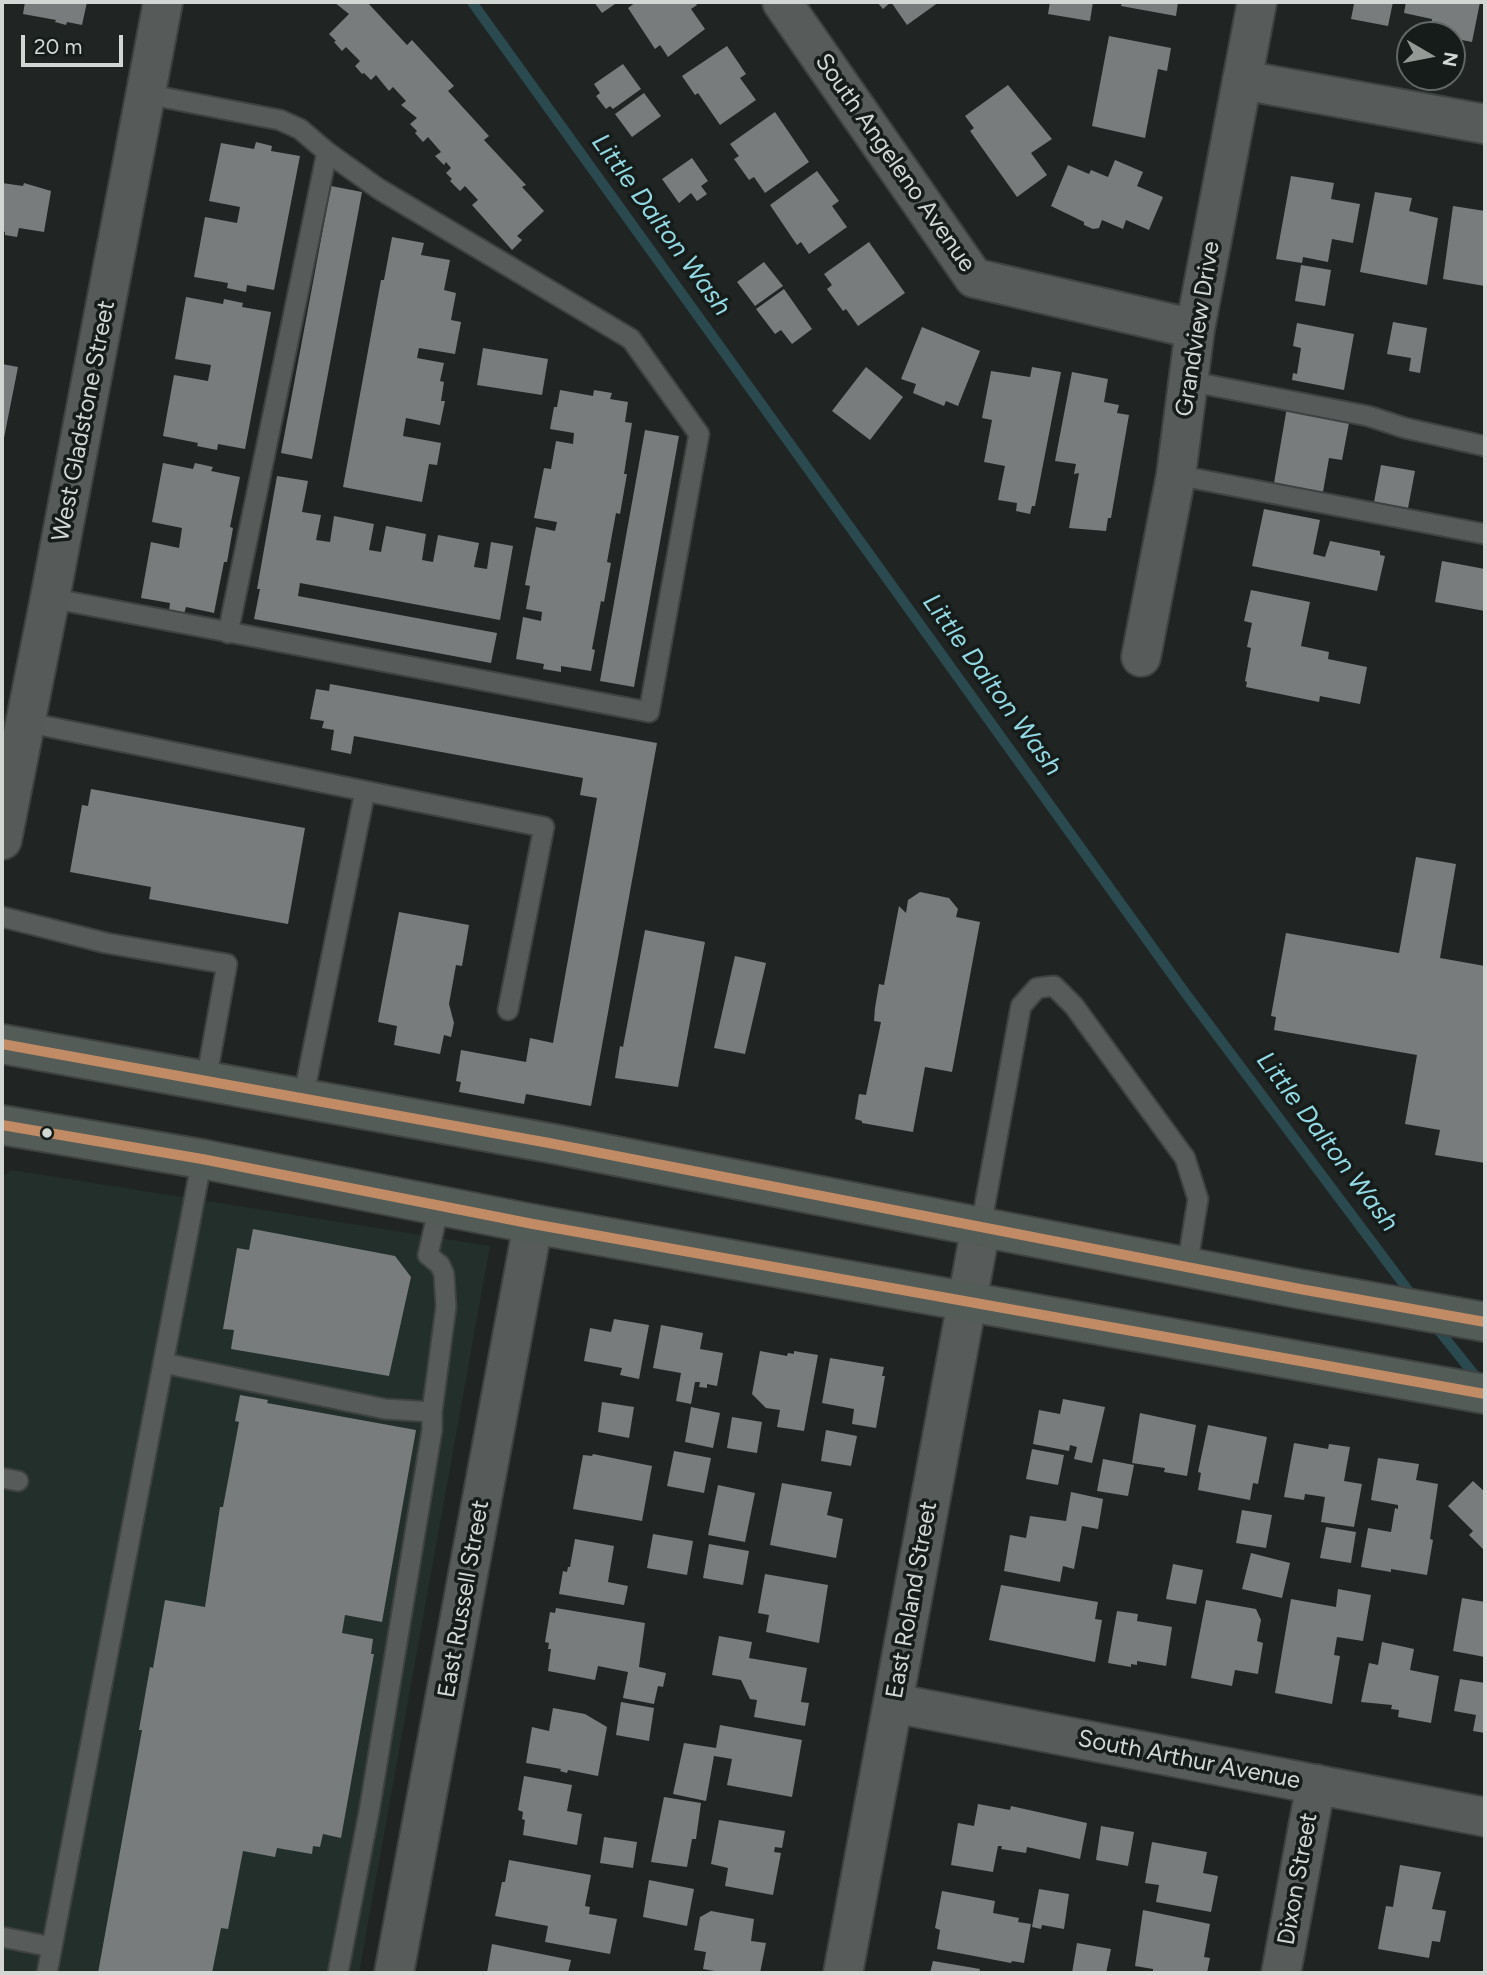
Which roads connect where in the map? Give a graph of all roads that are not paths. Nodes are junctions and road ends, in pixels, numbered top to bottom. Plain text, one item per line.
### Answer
1 (163, 2) edge
2 (782, 2) edge
3 (1257, 2) edge
4 (1241, 79) junction
5 (146, 94) junction
6 (1485, 124) edge
7 (327, 152) junction
8 (1195, 329) junction
9 (1188, 381) junction
10 (1485, 446) edge
11 (1176, 475) junction
12 (1485, 534) edge
13 (50, 598) junction
14 (228, 633) junction
15 (1141, 657) dead end
16 (24, 722) junction
17 (365, 791) junction
18 (2, 840) edge
19 (2, 917) edge
20 (508, 1010) dead end
21 (2, 1044) edge
22 (206, 1081) junction
23 (303, 1099) junction
24 (2, 1125) edge
25 (202, 1159) junction
26 (439, 1206) junction
27 (533, 1224) junction
28 (981, 1226) junction
29 (1187, 1267) junction
30 (967, 1301) junction
31 (1473, 1320) edge
32 (163, 1363) junction
33 (1471, 1391) edge
34 (432, 1412) junction
35 (893, 1703) junction
36 (1316, 1784) junction
37 (1485, 1816) edge
38 (2, 1937) edge
39 (52, 1947) junction
40 (47, 1973) edge
41 (338, 1973) edge
42 (394, 1973) edge
43 (842, 1973) edge
44 (1281, 1973) edge

1 - 5 street, West Gladstone Street
2 - 8 street, South Angeleno Avenue
3 - 4 street, Grandview Drive
4 - 6 street
4 - 8 street, Grandview Drive
5 - 7 lane
5 - 13 street, West Gladstone Street
7 - 14 lane
7 - 14 lane
8 - 9 street, Grandview Drive
9 - 10 lane
9 - 11 street, Grandview Drive
11 - 12 lane
11 - 15 street, Grandview Drive
13 - 14 lane
13 - 16 street, West Gladstone Street
16 - 17 lane
16 - 18 street, West Gladstone Street
17 - 20 lane
17 - 23 lane
19 - 22 lane
21 - 22 main road
22 - 23 main road
23 - 28 main road
24 - 25 main road
25 - 26 main road
25 - 32 lane
26 - 27 main road
26 - 34 lane
27 - 30 main road
27 - 42 street, East Russell Street
28 - 29 main road
28 - 29 lane
28 - 30 street, East Roland Street
29 - 31 main road
30 - 33 main road
30 - 35 street, East Roland Street
32 - 34 lane
32 - 39 lane
34 - 41 lane
35 - 36 street, South Arthur Avenue
35 - 43 street, East Roland Street
36 - 37 street, South Arthur Avenue
36 - 44 street, Dixon Street
38 - 39 lane
39 - 40 lane

